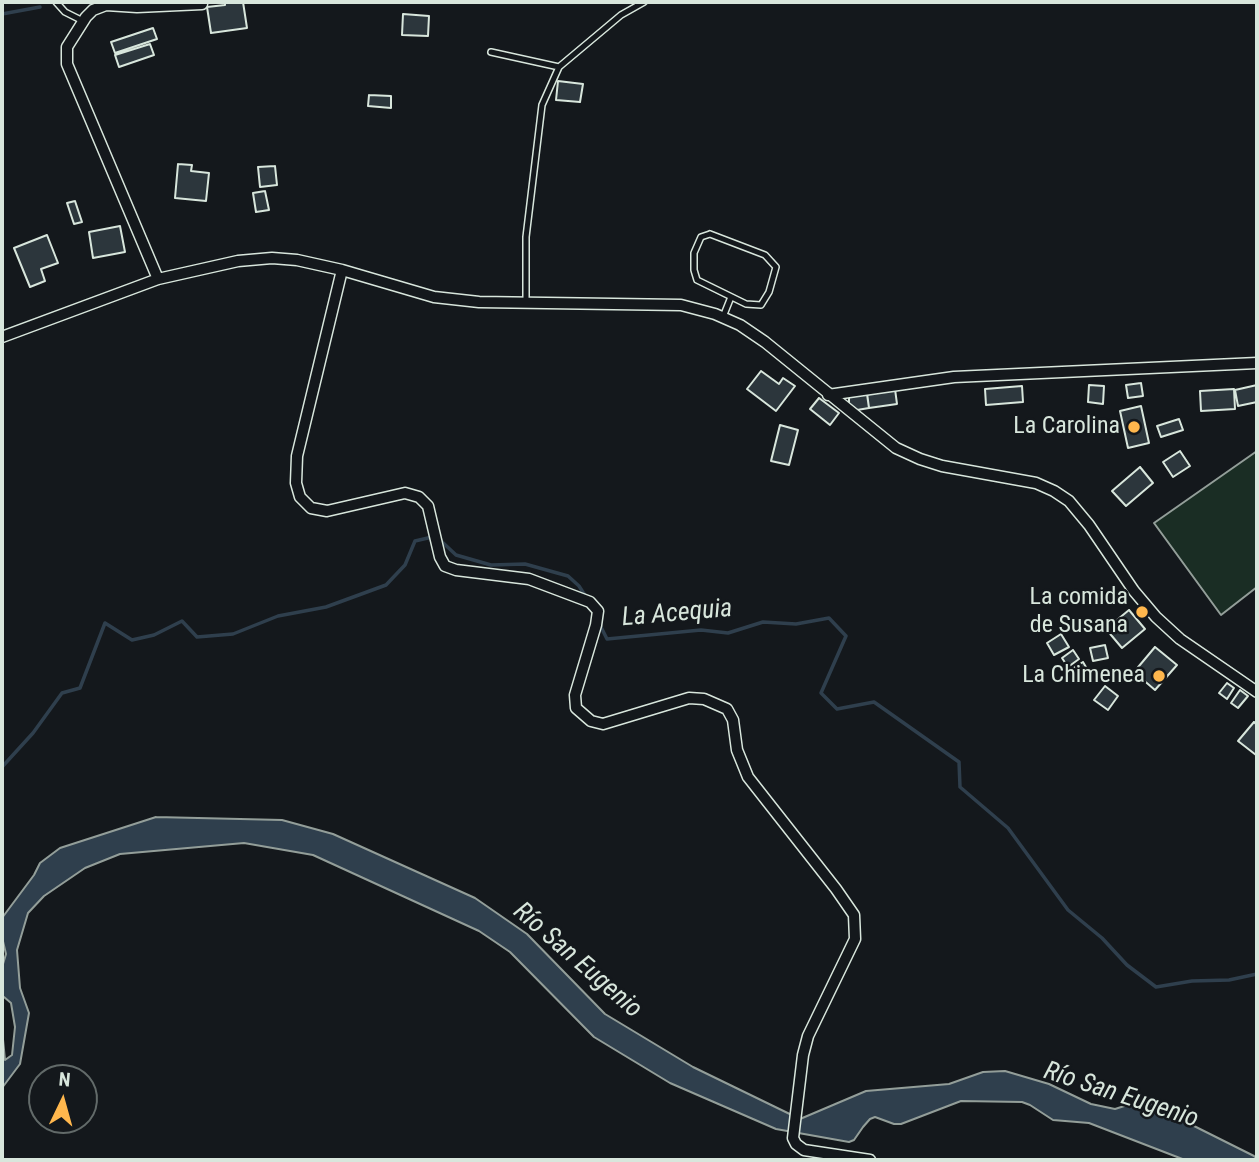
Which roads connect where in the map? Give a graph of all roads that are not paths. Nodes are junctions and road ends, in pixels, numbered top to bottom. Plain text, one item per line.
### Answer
1 (56, 2) edge
2 (644, 2) edge
3 (202, 4) dead end
4 (83, 21) junction
5 (492, 52) dead end
6 (559, 67) junction
7 (342, 270) junction
8 (158, 279) junction
9 (731, 297) junction
10 (526, 302) junction
11 (723, 317) junction
12 (2, 337) edge
13 (1257, 363) edge
14 (828, 395) junction
15 (1257, 692) edge
16 (870, 1160) edge

1 - 4 lane
2 - 6 lane
3 - 4 street
4 - 8 street
5 - 6 lane
6 - 10 lane
7 - 8 street
7 - 10 street
7 - 16 street
8 - 12 street
9 - 9 lane
9 - 11 lane
10 - 11 street
11 - 14 street
13 - 14 street
14 - 15 street

